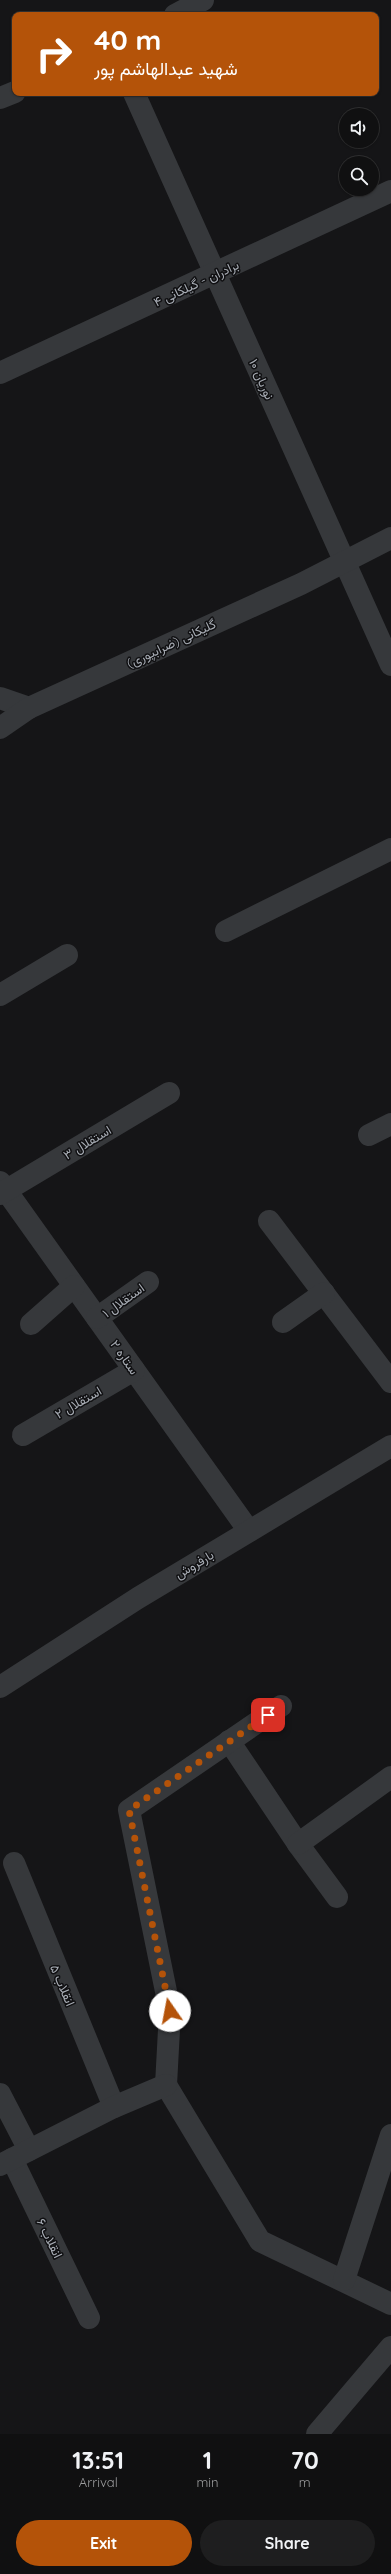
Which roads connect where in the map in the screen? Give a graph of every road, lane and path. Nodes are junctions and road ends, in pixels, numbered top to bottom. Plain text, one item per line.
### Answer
1 (203, 0) edge
2 (181, 12) edge
3 (12, 93) edge
4 (135, 96) edge
5 (0, 98) edge
6 (391, 191) edge
7 (215, 274) junction
8 (0, 373) edge
9 (391, 538) edge
10 (344, 561) junction
11 (391, 665) edge
12 (0, 698) edge
13 (29, 708) junction
14 (0, 728) edge
15 (391, 849) edge
16 (226, 930) dead end
17 (67, 955) dead end
18 (0, 995) edge
19 (169, 1093) dead end
20 (391, 1124) edge
21 (369, 1135) dead end
22 (2, 1189) edge
23 (269, 1221) dead end
24 (148, 1282) dead end
25 (74, 1286) junction
26 (324, 1293) junction
27 (97, 1318) junction
28 (283, 1322) dead end
29 (31, 1324) dead end
30 (134, 1370) junction
31 (391, 1382) edge
32 (23, 1435) dead end
33 (391, 1446) edge
34 (249, 1531) junction
35 (0, 1687) edge
36 (281, 1706) dead end
37 (229, 1741) junction
38 (391, 1777) edge
39 (298, 1844) junction
40 (14, 1863) dead end
41 (337, 1897) dead end
42 (166, 2085) junction
43 (0, 2094) edge
44 (114, 2107) junction
45 (391, 2135) edge
46 (14, 2158) edge
47 (344, 2280) junction
48 (391, 2304) edge
49 (89, 2318) dead end
50 (391, 2347) edge
51 (317, 2434) edge

1 - 2 street
3 - 5 street
4 - 7 street, نوریان ۱۰
6 - 7 street, برادران - گیلکانی ۴
7 - 8 street, برادران - گیلکانی ۴
7 - 10 street, نوریان ۱۰
9 - 10 street, گلیکانی (ضرابپوری)
10 - 11 street, نوریان ۱۰
10 - 13 street, گلیکانی (ضرابپوری)
12 - 13 street
13 - 14 street, گلیکانی (ضرابپوری)
15 - 16 street
17 - 18 street
19 - 22 street, استقلال ۳
20 - 21 street
22 - 25 street, ستاره ۲
23 - 26 street
24 - 27 street, استقلال ۱
25 - 27 street, ستاره ۲
25 - 29 street
26 - 28 street
26 - 31 street
27 - 30 street, ستاره ۲
30 - 32 street, استقلال ۲
30 - 34 street, ستاره ۲
33 - 34 street, بارفروش
34 - 35 street, بارفروش
36 - 37 street
37 - 39 street
37 - 42 street
38 - 39 street
39 - 41 street
40 - 44 street, انقلاب ۵
42 - 44 street
42 - 47 street
43 - 46 street, انقلاب ۶
44 - 46 street
45 - 47 street
46 - 49 street, انقلاب ۶
47 - 48 street
50 - 51 street

